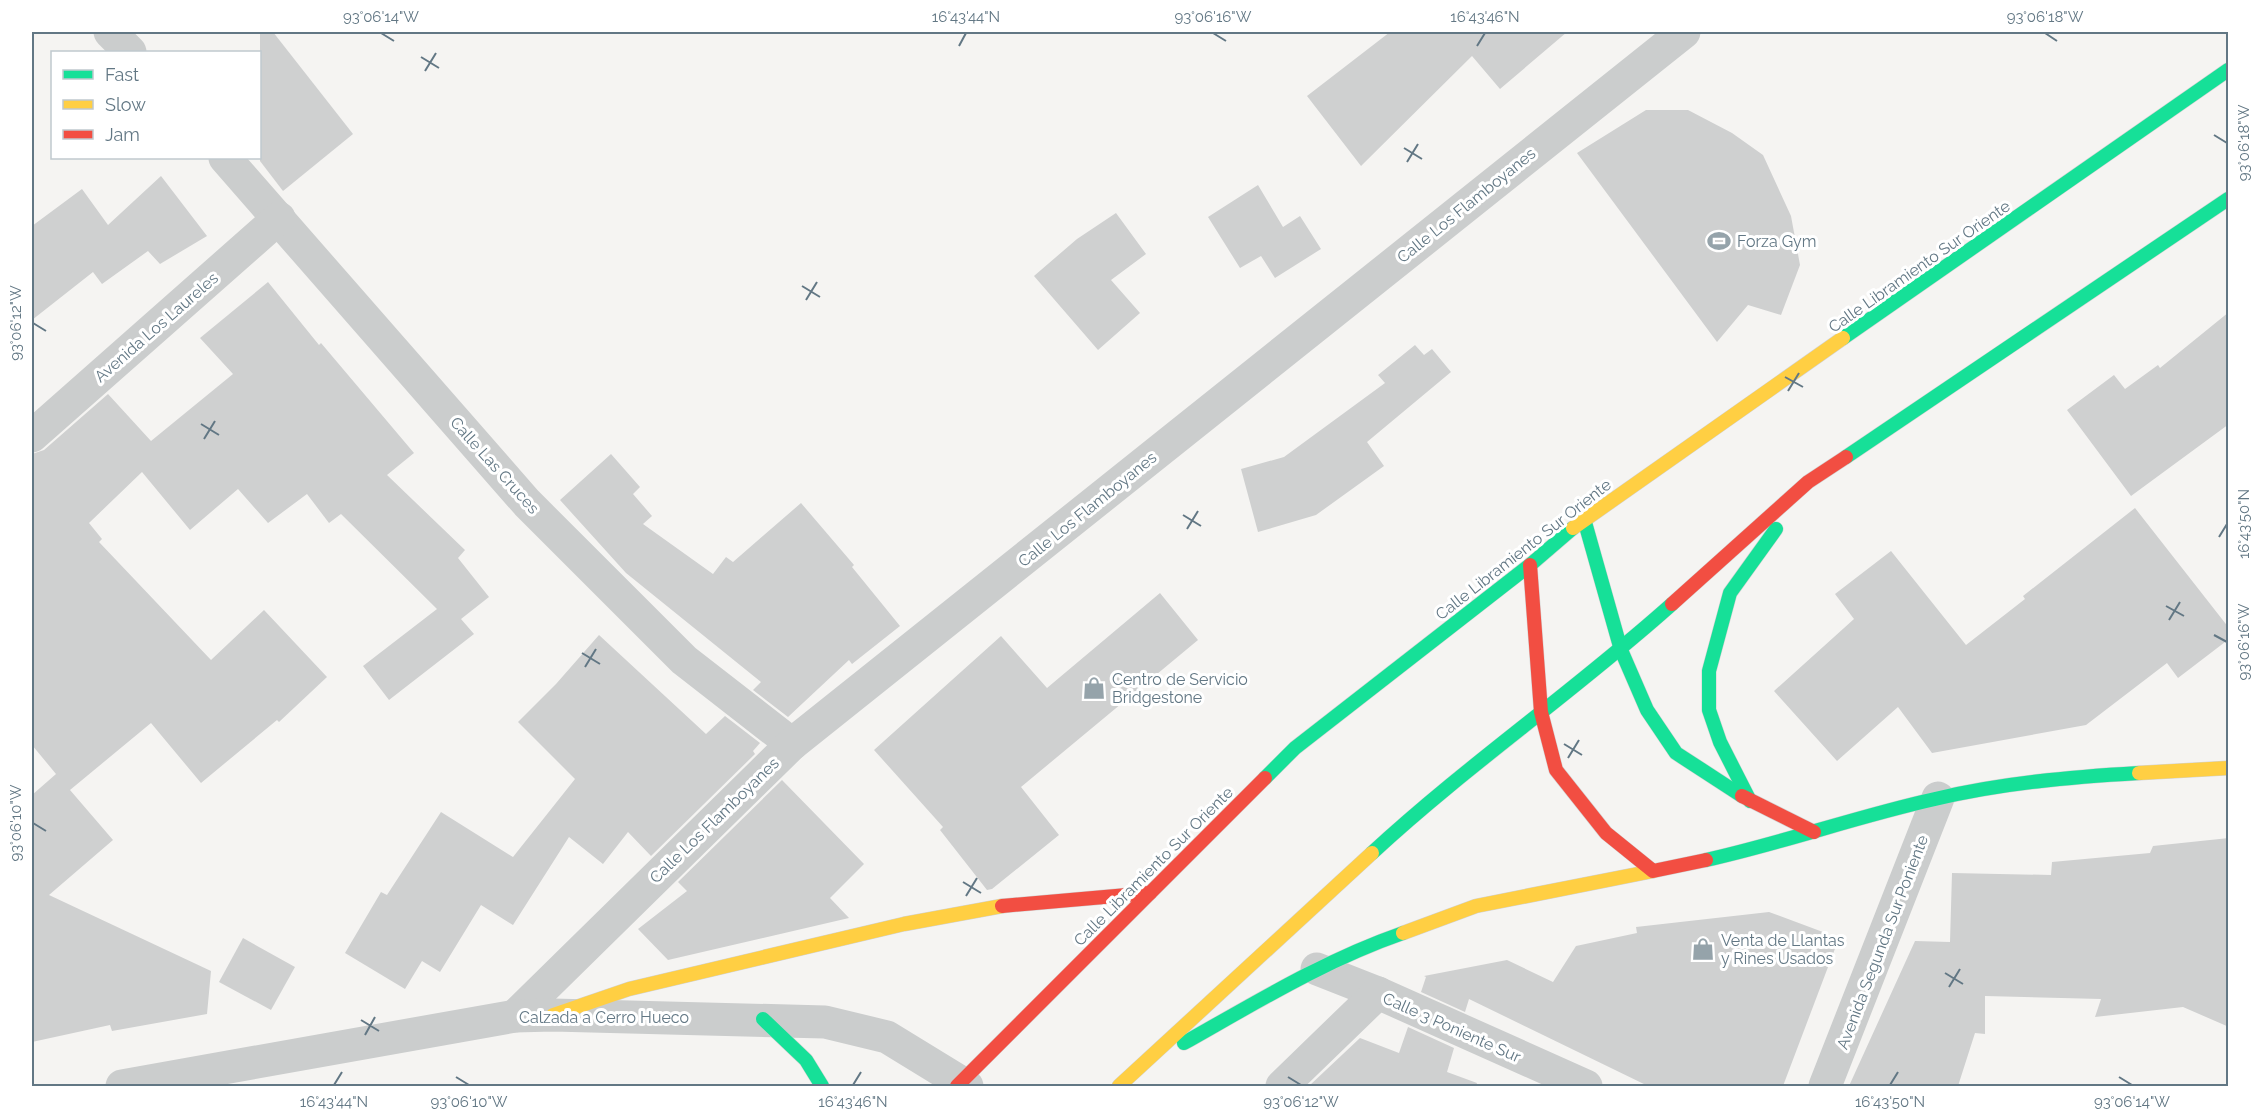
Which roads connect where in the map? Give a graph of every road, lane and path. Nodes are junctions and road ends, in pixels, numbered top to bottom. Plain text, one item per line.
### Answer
1 (111, 32) edge
2 (1684, 32) edge
3 (128, 51) edge
4 (2229, 70) edge
5 (226, 159) edge
6 (2229, 199) edge
7 (279, 218) junction
8 (32, 436) edge
9 (1808, 482) junction
10 (1584, 519) junction
11 (1530, 565) junction
12 (1622, 650) junction
13 (1541, 712) junction
14 (792, 744) junction
15 (2229, 768) edge
16 (1938, 798) junction
17 (1750, 801) junction
18 (1814, 832) junction
19 (1653, 871) junction
20 (1150, 893) junction
21 (1317, 969) junction
22 (1378, 993) junction
23 (553, 1015) junction
24 (515, 1016) junction
25 (763, 1019) junction
26 (1135, 1070) junction
27 (962, 1085) edge
28 (122, 1086) edge
29 (822, 1086) edge
30 (1119, 1086) edge
31 (1282, 1086) edge
32 (1586, 1086) edge
33 (1826, 1086) edge

1 - 3 street
2 - 14 street, Calle Los Flamboyanes
4 - 10 main road, Calle Libramiento Sur Oriente
5 - 7 street, Calle Las Cruces
6 - 9 main road
7 - 8 street, Avenida Los Laureles
7 - 14 street, Calle Las Cruces
9 - 12 main road
9 - 17 main road
10 - 11 main road, Calle Libramiento Sur Oriente
10 - 12 main road
11 - 13 main road
11 - 20 main road, Calle Libramiento Sur Oriente
12 - 13 main road
12 - 17 main road
13 - 19 main road
13 - 26 main road
14 - 24 street, Calle Los Flamboyanes
15 - 16 main road
16 - 18 main road
16 - 33 street, Avenida Segunda Sur Poniente
17 - 18 main road
18 - 19 main road
19 - 21 main road
20 - 23 main road
20 - 27 main road, Calle Libramiento Sur Oriente
21 - 22 street, Calle 3 Poniente Sur
21 - 26 main road
22 - 31 street
22 - 32 street, Calle 3 Poniente Sur
23 - 24 street, Calzada a Cerro Hueco
23 - 25 street, Calzada a Cerro Hueco
24 - 28 street, Calzada a Cerro Hueco
25 - 27 street, Calzada a Cerro Hueco
25 - 29 main road
26 - 30 main road

